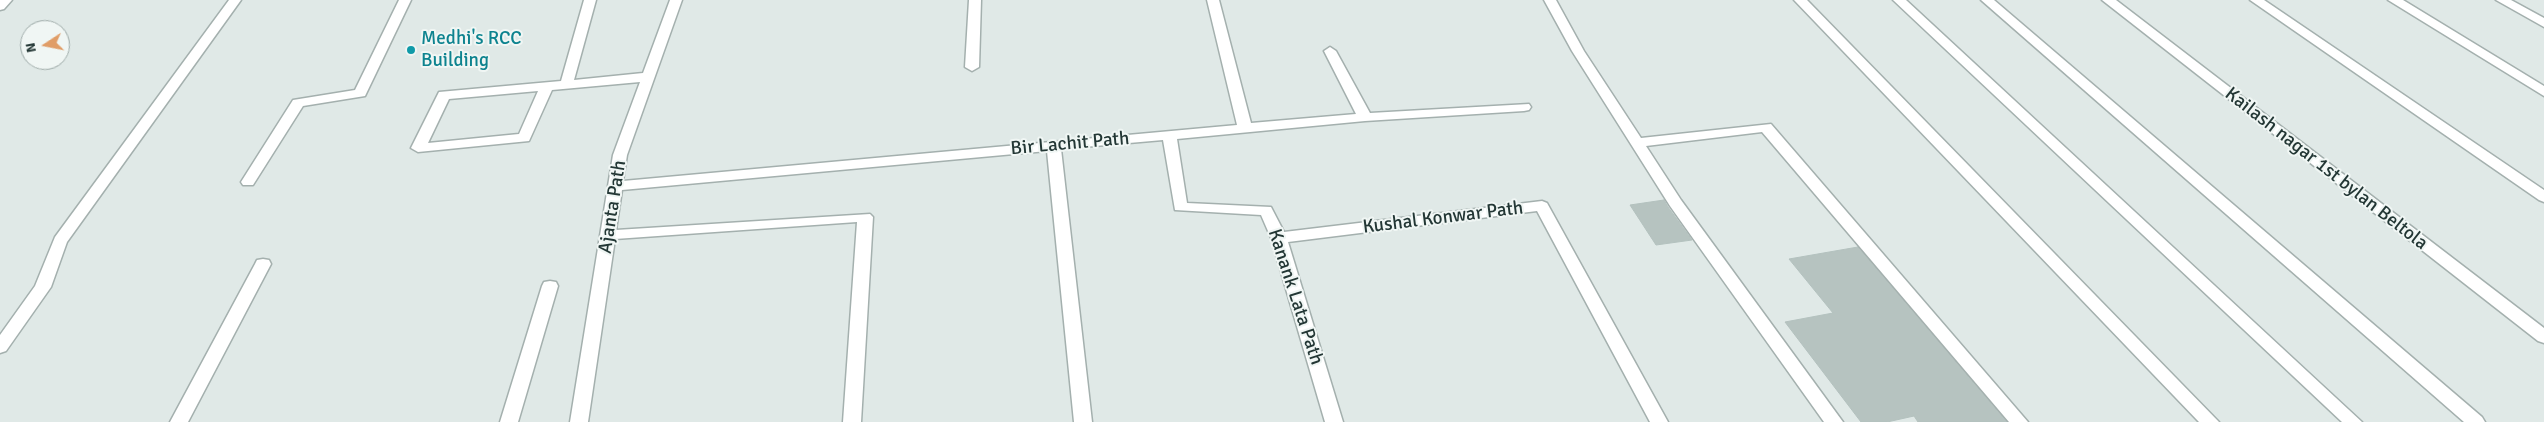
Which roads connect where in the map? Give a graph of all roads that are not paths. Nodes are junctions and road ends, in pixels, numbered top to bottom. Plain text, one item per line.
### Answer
1 (6, 0) edge
2 (235, 0) edge
3 (405, 0) edge
4 (590, 0) edge
5 (676, 0) edge
6 (975, 0) edge
7 (1213, 0) edge
8 (1550, 0) edge
9 (1800, 0) edge
10 (1899, 0) edge
11 (1987, 0) edge
12 (2108, 0) edge
13 (2256, 0) edge
14 (2394, 0) edge
15 (2502, 0) edge
16 (0, 6) edge
17 (2544, 23) edge
18 (1330, 51) dead end
19 (972, 67) dead end
20 (648, 77) junction
21 (567, 80) dead end
22 (546, 87) junction
23 (2544, 92) edge
24 (1524, 106) dead end
25 (1365, 117) junction
26 (1245, 128) junction
27 (1169, 135) junction
28 (1636, 143) junction
29 (1054, 146) junction
30 (248, 182) dead end
31 (616, 186) junction
32 (2544, 197) edge
33 (608, 235) junction
34 (1279, 238) junction
35 (263, 264) dead end
36 (550, 286) dead end
37 (2544, 337) edge
38 (0, 347) edge
39 (179, 422) edge
40 (509, 422) edge
41 (579, 422) edge
42 (852, 422) edge
43 (1084, 422) edge
44 (1334, 422) edge
45 (1658, 422) edge
46 (1834, 422) edge
47 (2019, 422) edge
48 (2210, 422) edge
49 (2353, 422) edge
50 (2476, 422) edge

1 - 16 street
2 - 38 street
3 - 30 street
4 - 21 street
5 - 20 street, Ajanta Path
6 - 19 street
7 - 26 street
8 - 28 street
9 - 48 street
10 - 49 street
11 - 50 street
12 - 37 street, Kailash nagar 1st bylan Beltola
13 - 32 street
14 - 23 street
15 - 17 street
18 - 25 street
20 - 22 street
20 - 31 street, Ajanta Path
22 - 22 street
24 - 25 street, Bir Lachit Path
25 - 26 street, Bir Lachit Path
26 - 27 street, Bir Lachit Path
27 - 29 street, Bir Lachit Path
27 - 34 street, Kanank Lata Path
28 - 46 street
28 - 47 street
29 - 31 street, Bir Lachit Path
29 - 43 street
31 - 33 street, Ajanta Path
33 - 41 street, Ajanta Path
33 - 42 street
34 - 44 street, Kanank Lata Path
34 - 45 street, Kushal Konwar Path
35 - 39 street
36 - 40 street

